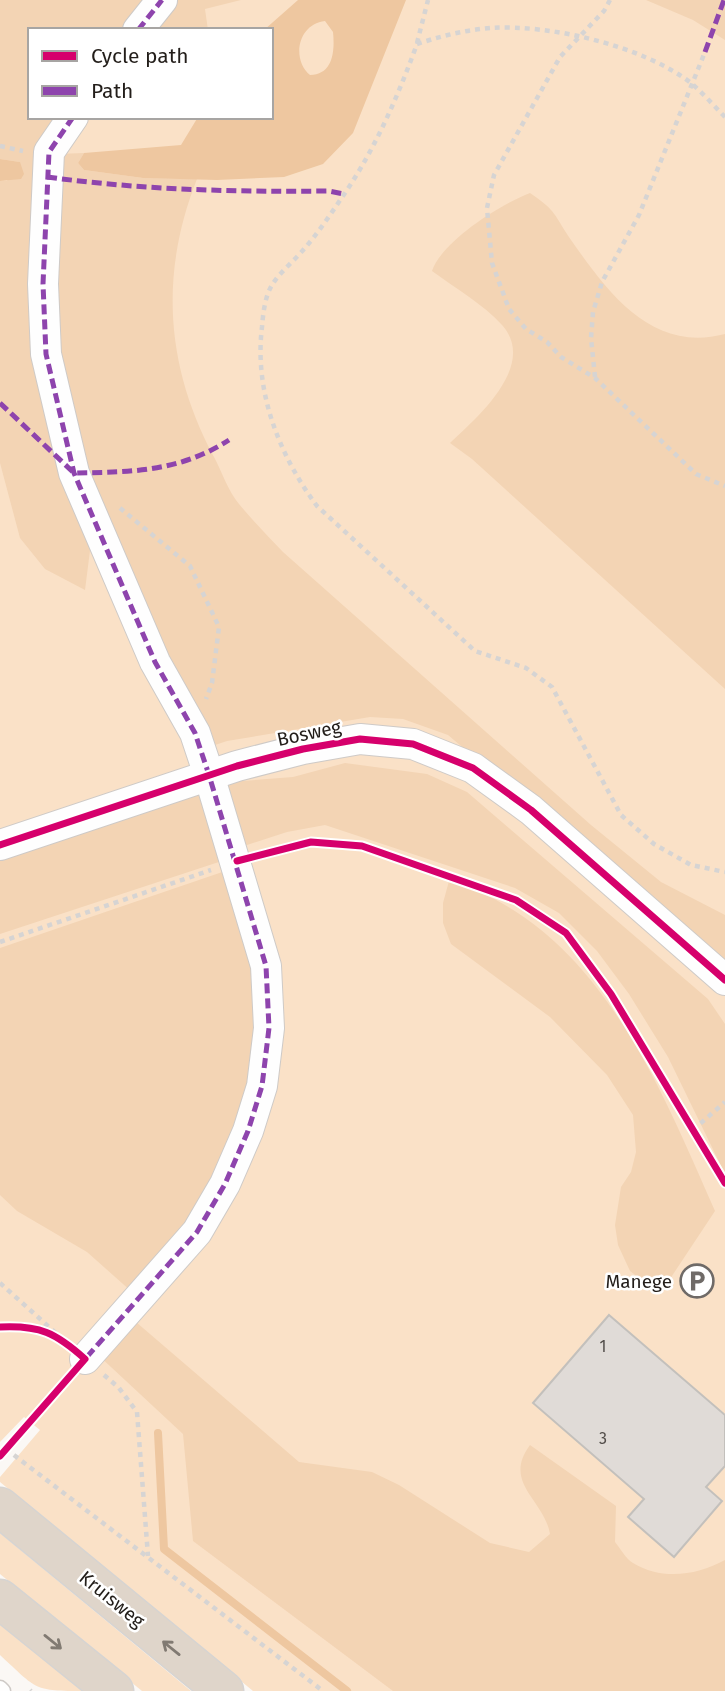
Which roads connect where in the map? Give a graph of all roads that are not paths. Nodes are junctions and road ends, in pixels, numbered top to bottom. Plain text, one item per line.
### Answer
1 (162, 0) edge
2 (140, 28) edge
3 (72, 119) edge
4 (209, 775) junction
5 (0, 845) edge
6 (725, 979) edge
7 (85, 1359) road end
8 (0, 1507) edge
9 (0, 1599) edge
10 (114, 1691) edge
11 (224, 1691) edge

1 - 2 street
3 - 4 street
4 - 5 street, Bosweg
4 - 6 street, Bosweg
4 - 7 street
11 -> 8 highway, Kruisweg
9 -> 10 highway

